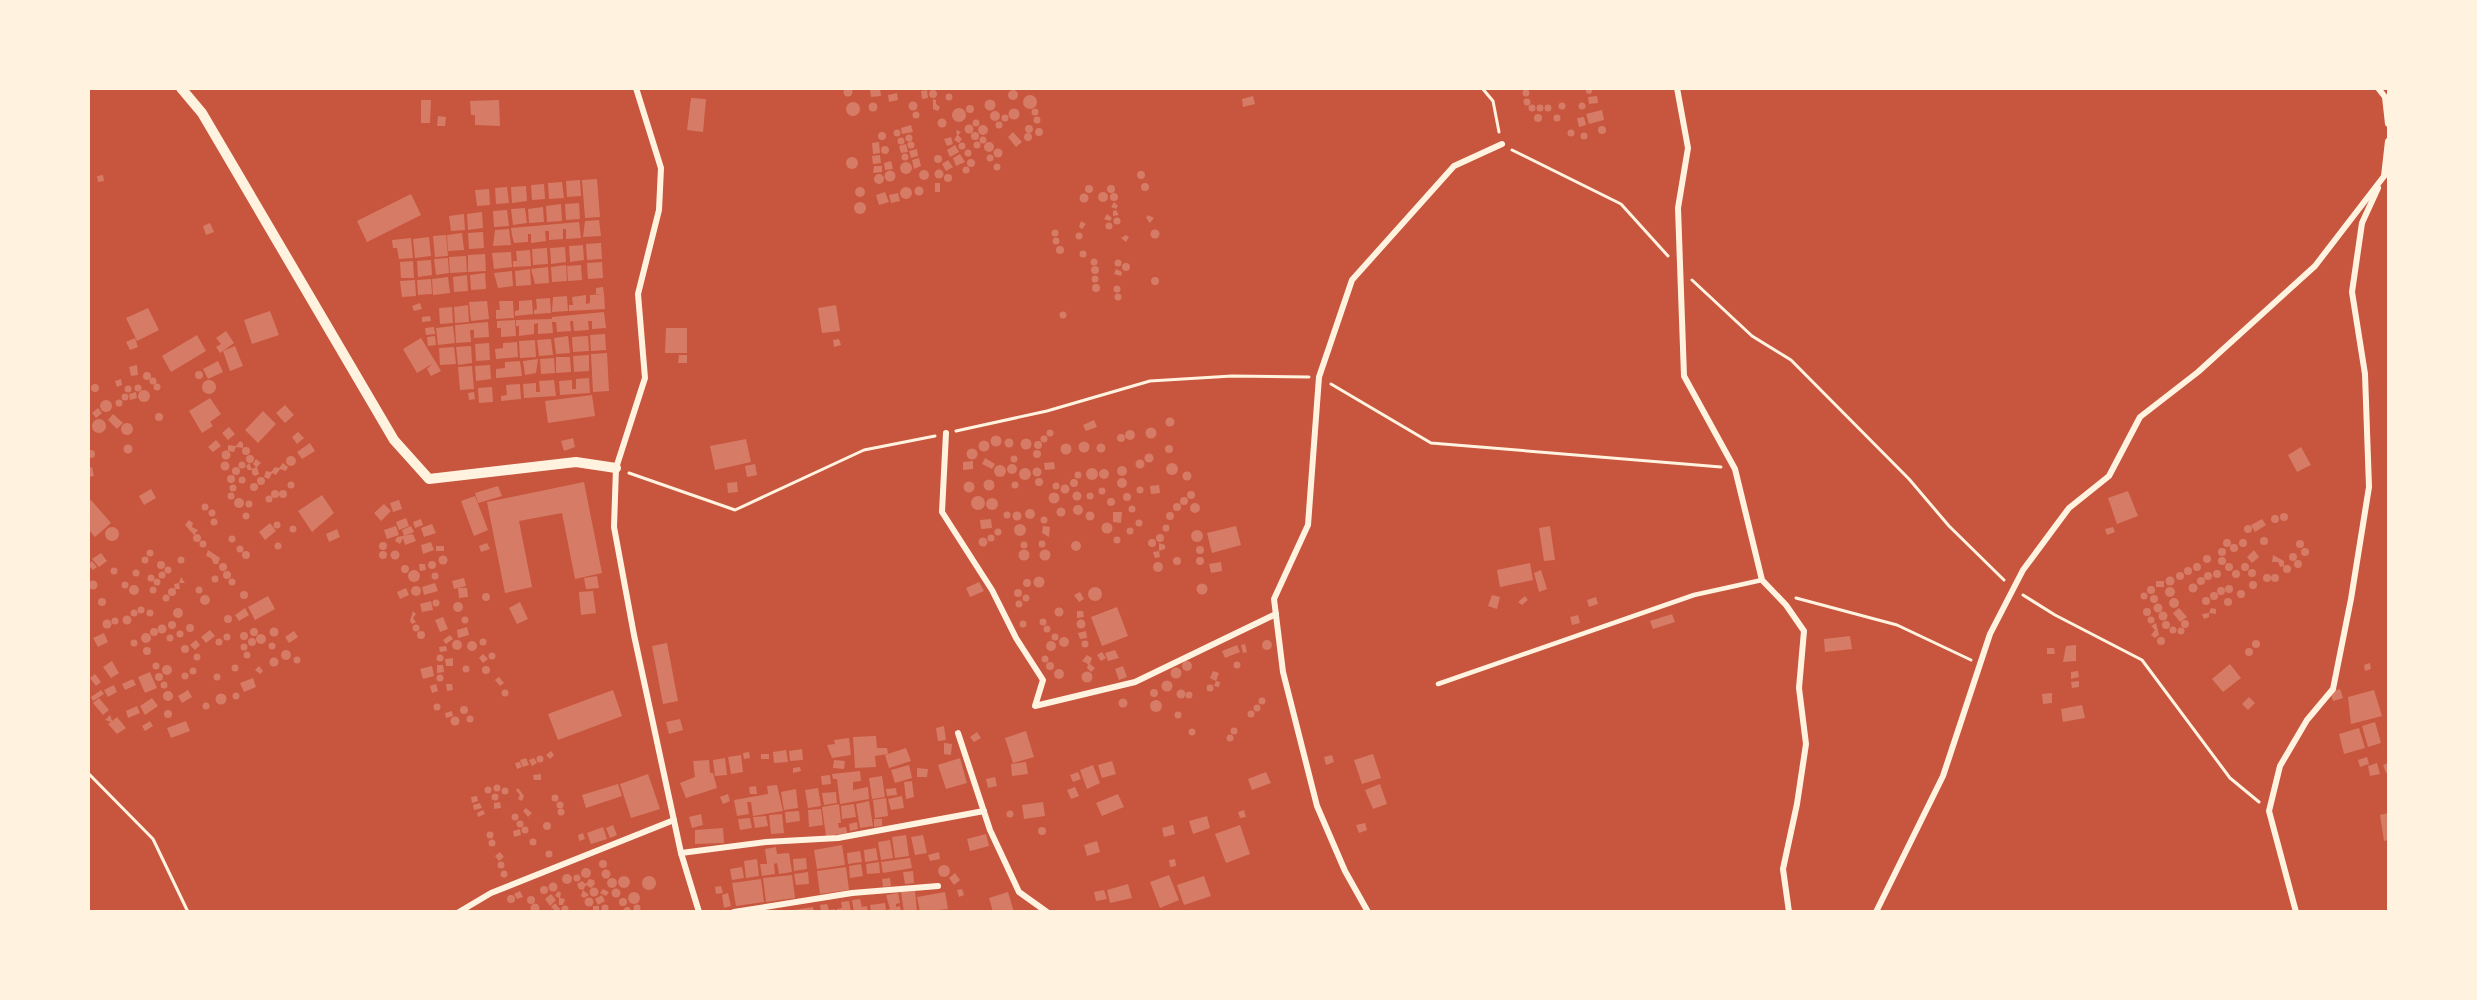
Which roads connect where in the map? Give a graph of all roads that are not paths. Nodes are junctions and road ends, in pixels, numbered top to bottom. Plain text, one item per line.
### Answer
1 (181, 88) edge
2 (636, 88) edge
3 (1677, 88) edge
4 (2378, 88) edge
5 (2388, 124) edge
6 (2388, 141) edge
7 (1502, 144) road end
8 (2386, 174) edge
9 (946, 433) road end
10 (616, 468) junction
11 (1762, 580) junction
12 (1276, 614) junction
13 (1438, 684) dead end
14 (958, 733) dead end
15 (984, 811) junction
16 (674, 820) junction
17 (681, 853) junction
18 (938, 886) dead end
19 (459, 912) edge
20 (699, 912) edge
21 (734, 912) edge
22 (1047, 912) edge
23 (1368, 912) edge
24 (1789, 912) edge
25 (1876, 912) edge
26 (2296, 912) edge

1 - 10 street
2 - 10 street
3 - 11 street
4 - 5 street
6 - 8 street
7 - 12 street
8 - 25 street
8 - 26 street
9 - 12 street
10 - 16 street
11 - 13 lane
11 - 24 street
12 - 23 street
14 - 15 street
15 - 17 street
15 - 22 street
16 - 17 street
16 - 19 street
17 - 20 street
18 - 21 street

